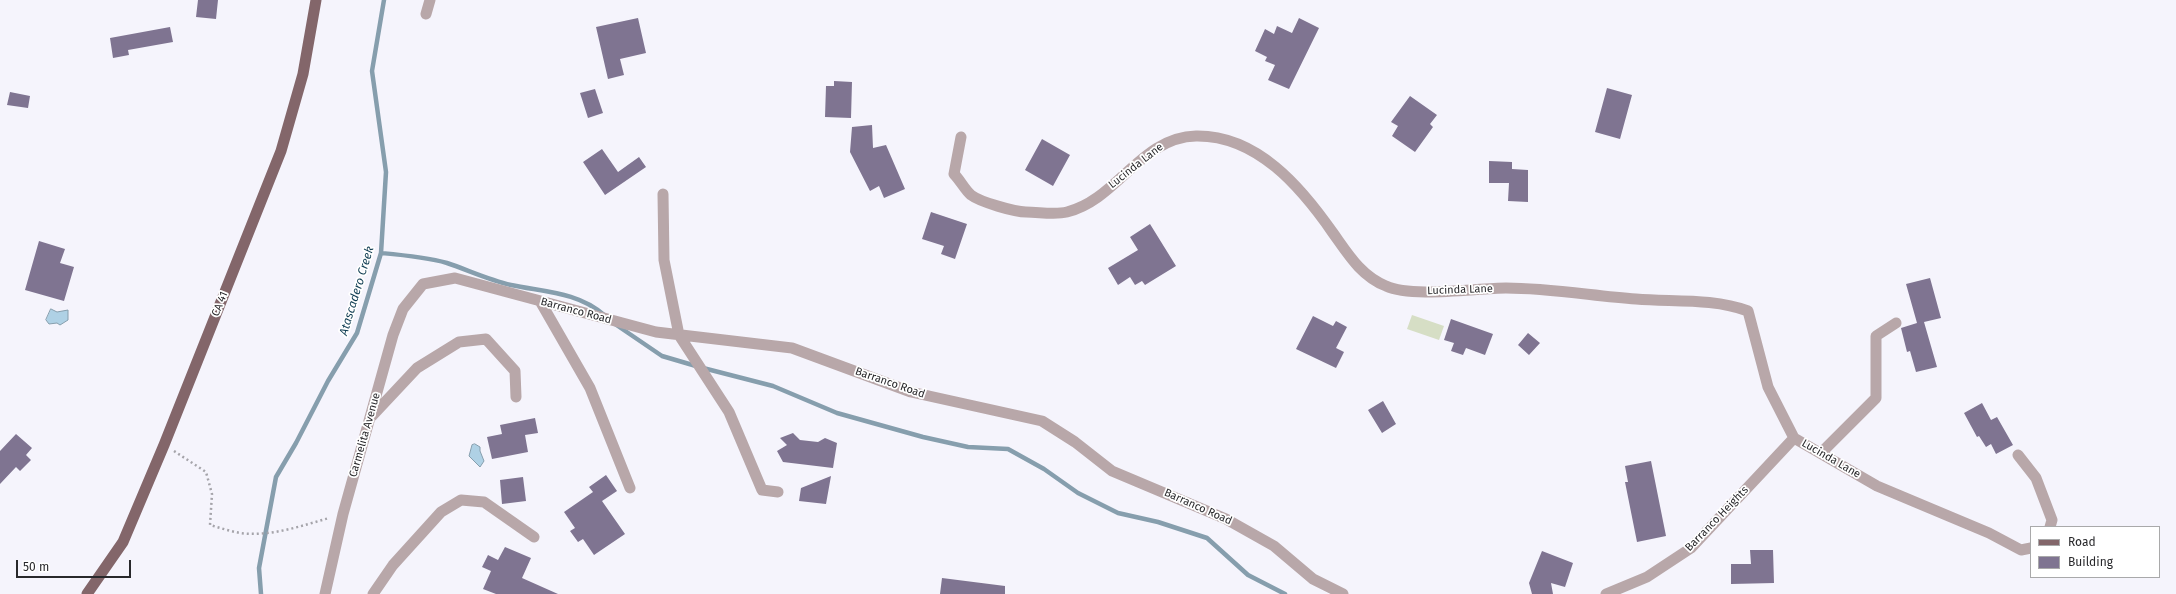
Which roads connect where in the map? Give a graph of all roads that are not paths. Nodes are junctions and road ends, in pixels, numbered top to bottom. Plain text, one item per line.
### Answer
1 (316, 0) edge
2 (430, 0) edge
3 (426, 14) dead end
4 (961, 137) dead end
5 (663, 194) dead end
6 (424, 284) joint
7 (540, 301) junction
8 (1896, 323) dead end
9 (679, 335) junction
10 (516, 397) dead end
11 (370, 418) junction
12 (1794, 438) junction
13 (1821, 453) junction
14 (2018, 455) dead end
15 (630, 488) dead end
16 (778, 492) dead end
17 (2050, 526) edge
18 (534, 536) dead end
19 (2030, 548) edge
20 (87, 594) edge
21 (325, 594) edge
22 (373, 594) edge
23 (1342, 594) edge
24 (1606, 594) edge

1 - 20 main road, CA 41 / CA 41
2 - 3 street
4 - 12 street, Lucinda Lane
5 - 9 street
6 - 7 street, Barranco Road
6 - 11 street, Carmelita Avenue
7 - 9 street, Barranco Road
7 - 15 street
8 - 13 street
9 - 16 street
9 - 23 street, Barranco Road
10 - 11 street
11 - 21 street, Carmelita Avenue
12 - 13 street, Lucinda Lane
12 - 24 street, Barranco Heights
13 - 19 street, Lucinda Lane
14 - 17 street
18 - 22 street

